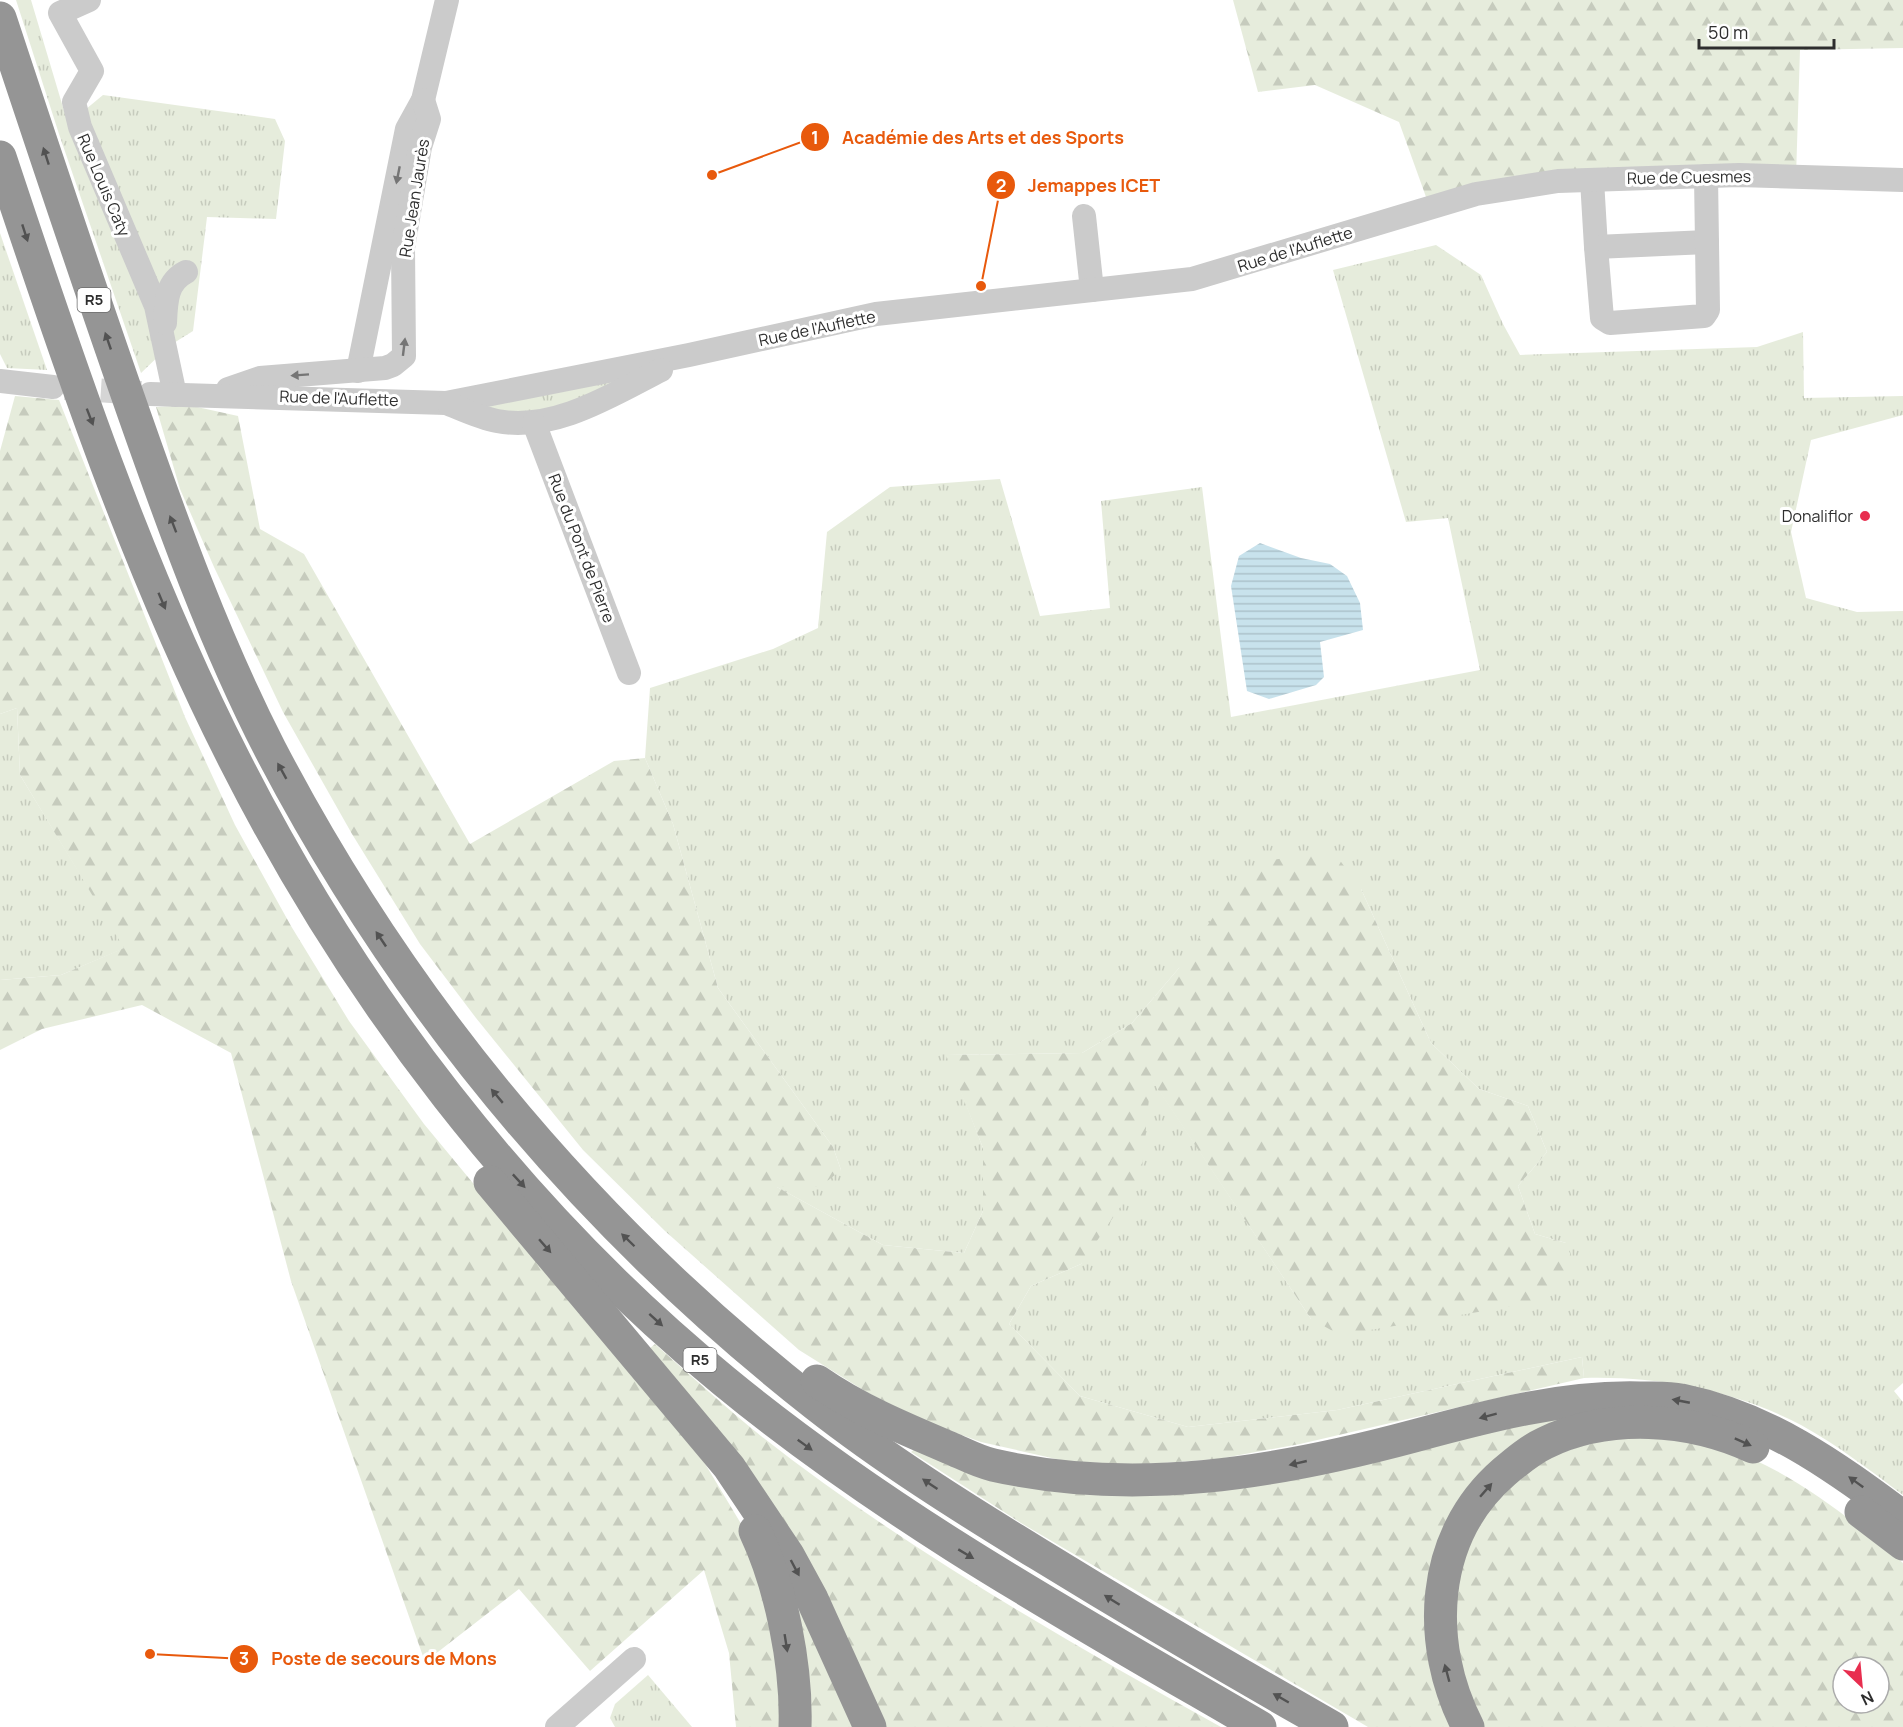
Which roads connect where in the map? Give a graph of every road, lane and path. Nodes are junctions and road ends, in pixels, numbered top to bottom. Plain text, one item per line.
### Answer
1 (89, 0) edge
2 (447, 0) edge
3 (0, 18) edge
4 (423, 100) junction
5 (0, 157) edge
6 (1706, 176) junction
7 (1592, 180) junction
8 (1903, 180) edge
9 (1476, 194) joint
10 (1084, 216) dead end
11 (1707, 242) junction
12 (1596, 247) junction
13 (186, 272) dead end
14 (1092, 291) junction
15 (164, 338) junction
16 (689, 355) junction
17 (358, 371) junction
18 (0, 381) edge
19 (53, 387) tunnel mouth
20 (150, 394) tunnel mouth
21 (175, 395) junction
22 (212, 395) junction
23 (446, 403) junction
24 (534, 423) junction
25 (629, 673) dead end
26 (278, 843) junction
27 (749, 1350) junction
28 (662, 1385) junction
29 (1903, 1516) edge
30 (1903, 1544) edge
31 (634, 1659) dead end
32 (572, 1722) edge
33 (795, 1727) edge
34 (870, 1727) edge
35 (1260, 1727) edge
36 (1332, 1727) edge
37 (1468, 1727) edge

1 - 15 street, Rue Louis Caty
2 - 4 street, Rue Jean Jaurès
27 -> 3 highway, R5
4 -> 17 street, Rue Jean Jaurès
17 -> 4 street, Rue Jean Jaurès
5 -> 26 highway, R5
6 - 7 street, Rue de Cuesmes
6 - 8 street, Rue de Cuesmes
6 - 11 street
7 - 9 street, Rue de Cuesmes
7 - 12 street
9 - 14 street, Rue de l'Auflette
10 - 14 street
11 - 12 street
11 - 12 street
13 - 15 street
14 - 16 street, Rue de l'Auflette
15 - 21 street, Rue Louis Caty
16 - 23 street, Rue de l'Auflette
16 - 24 street
17 -> 22 street, Rue Jean Jaurès
18 - 19 street
20 - 21 street, Rue de l'Auflette
21 - 22 street, Rue de l'Auflette
22 - 23 street, Rue de l'Auflette
23 - 24 street
24 - 25 street, Rue du Pont de Pierre
26 -> 28 highway
26 -> 35 highway, R5
29 -> 27 highway
36 -> 27 highway, R5
28 -> 33 highway
28 -> 34 highway
37 -> 30 highway
31 - 32 street

